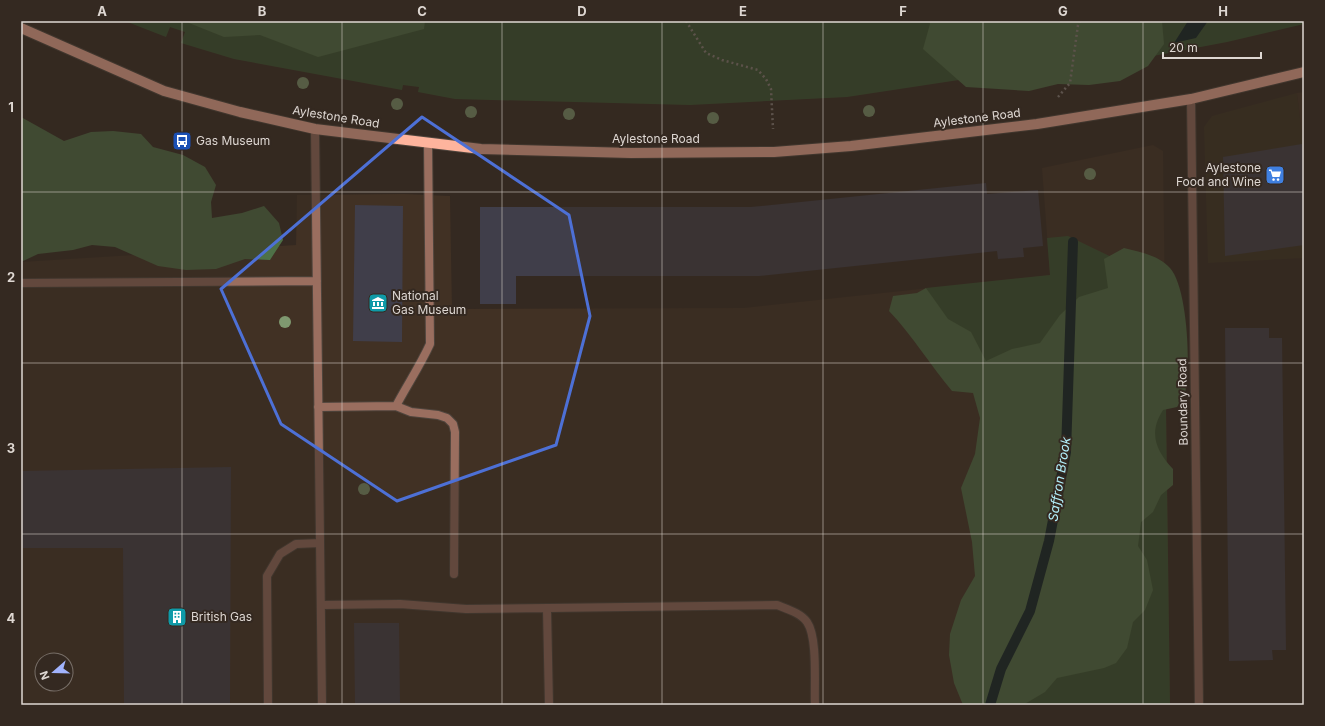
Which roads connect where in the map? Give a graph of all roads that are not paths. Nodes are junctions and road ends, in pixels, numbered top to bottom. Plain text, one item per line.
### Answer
1 (21, 28) edge
2 (1304, 72) edge
3 (1191, 98) junction
4 (315, 129) junction
5 (428, 144) junction
6 (317, 281) junction
7 (21, 283) edge
8 (396, 406) junction
9 (318, 407) junction
10 (320, 544) junction
11 (454, 574) dead end
12 (321, 606) junction
13 (547, 609) junction
14 (268, 705) edge
15 (322, 705) edge
16 (548, 705) edge
17 (815, 705) edge
18 (1199, 705) edge

1 - 4 main road, Aylestone Road
2 - 3 main road, Aylestone Road
3 - 5 main road, Aylestone Road
3 - 18 street, Boundary Road
4 - 5 main road, Aylestone Road
4 - 6 street
5 - 8 street
6 - 7 street
6 - 9 street
8 - 9 street
8 - 11 street
9 - 10 street
10 - 12 street
10 - 14 street
12 - 13 street
12 - 15 street
13 - 16 street
13 - 17 street

